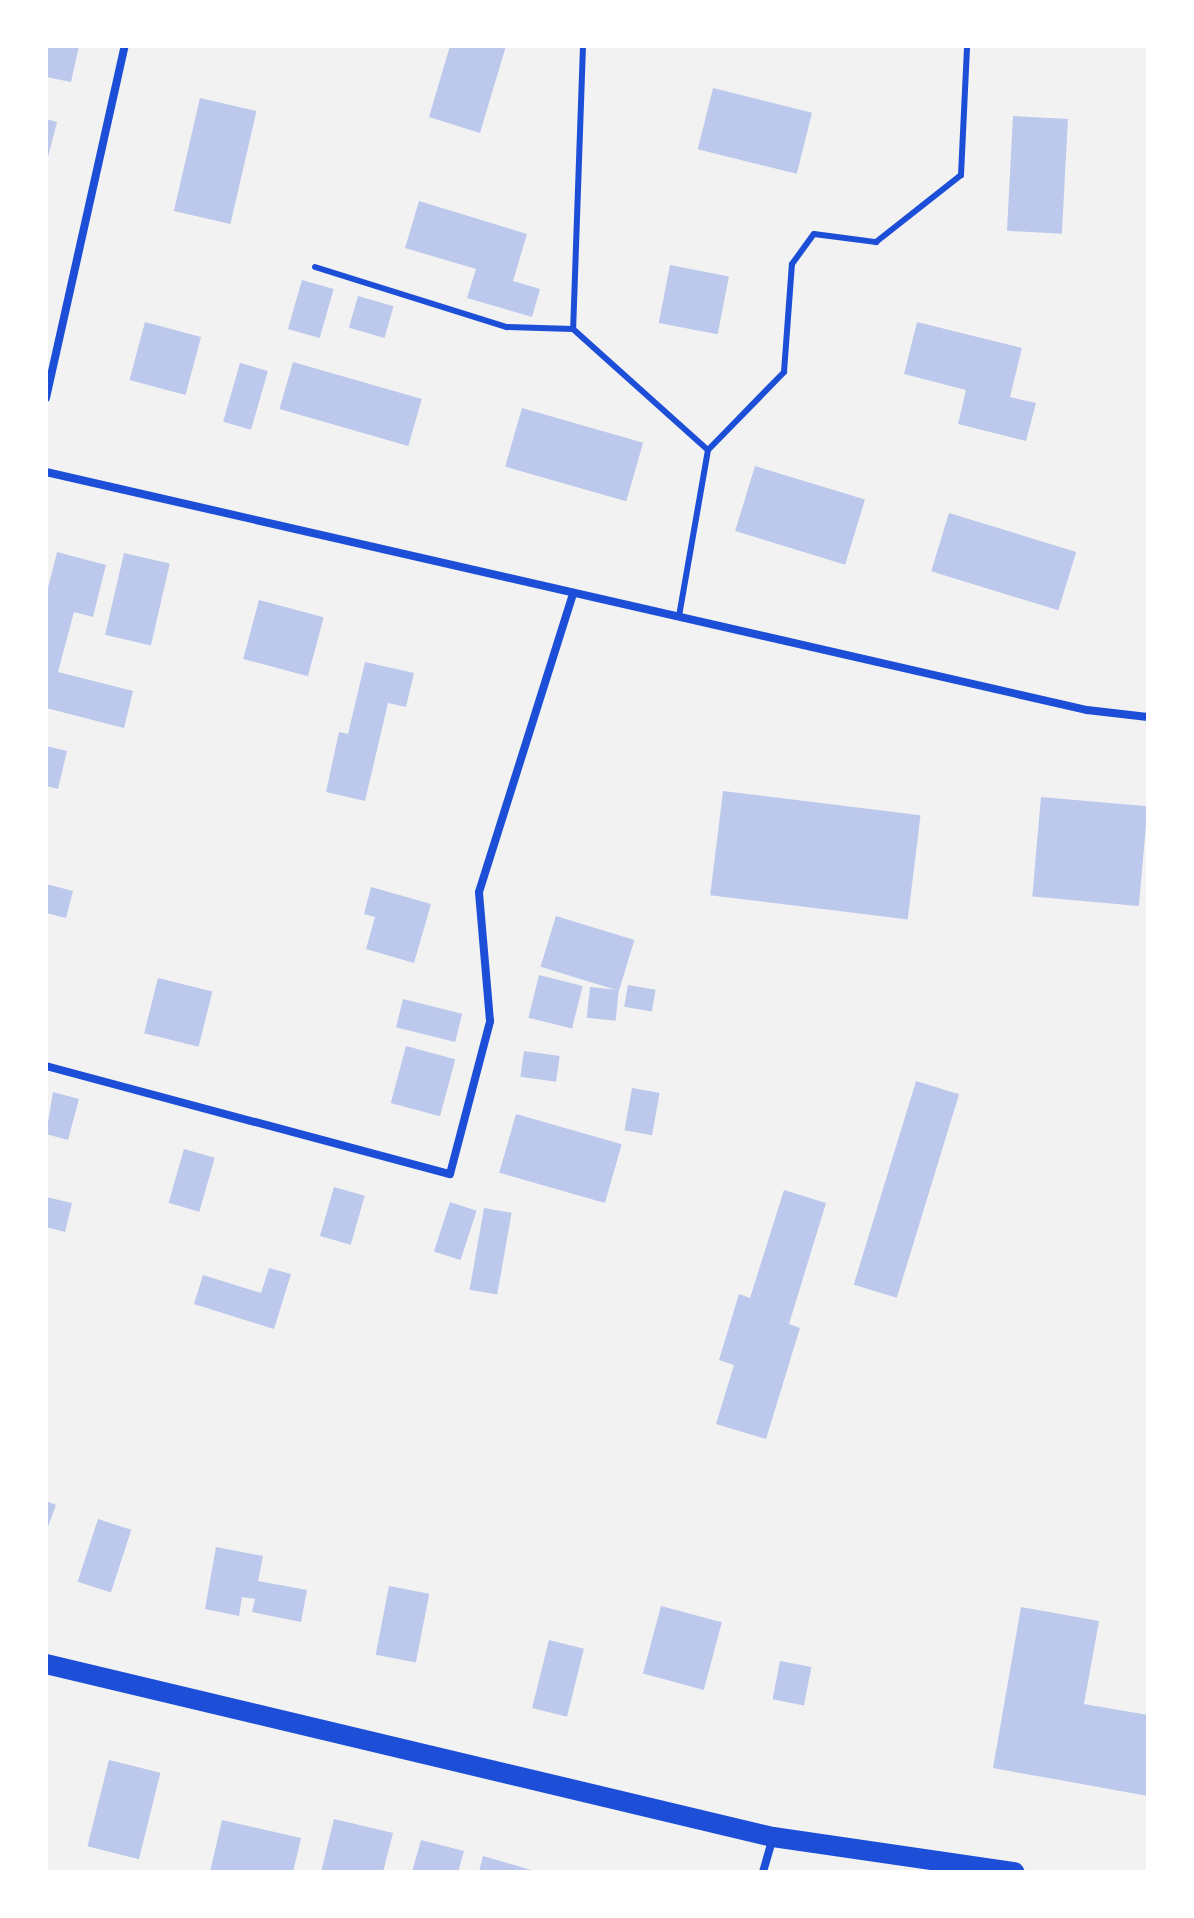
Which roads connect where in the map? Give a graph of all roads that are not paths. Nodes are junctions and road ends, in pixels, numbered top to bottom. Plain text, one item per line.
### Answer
1 (125, 46) edge
2 (583, 46) edge
3 (967, 46) edge
4 (315, 267) dead end
5 (573, 329) junction
6 (46, 398) edge
7 (708, 450) junction
8 (46, 472) edge
9 (573, 593) junction
10 (679, 617) junction
11 (1148, 717) edge
12 (46, 1066) edge
13 (46, 1664) edge
14 (773, 1837) junction
15 (763, 1872) edge
16 (1014, 1872) edge

1 - 6 street
2 - 5 lane
3 - 7 lane
4 - 5 lane
5 - 7 lane
7 - 10 lane
8 - 9 street
9 - 10 street
9 - 12 street
10 - 11 street
13 - 14 main road
14 - 15 street
14 - 16 main road

